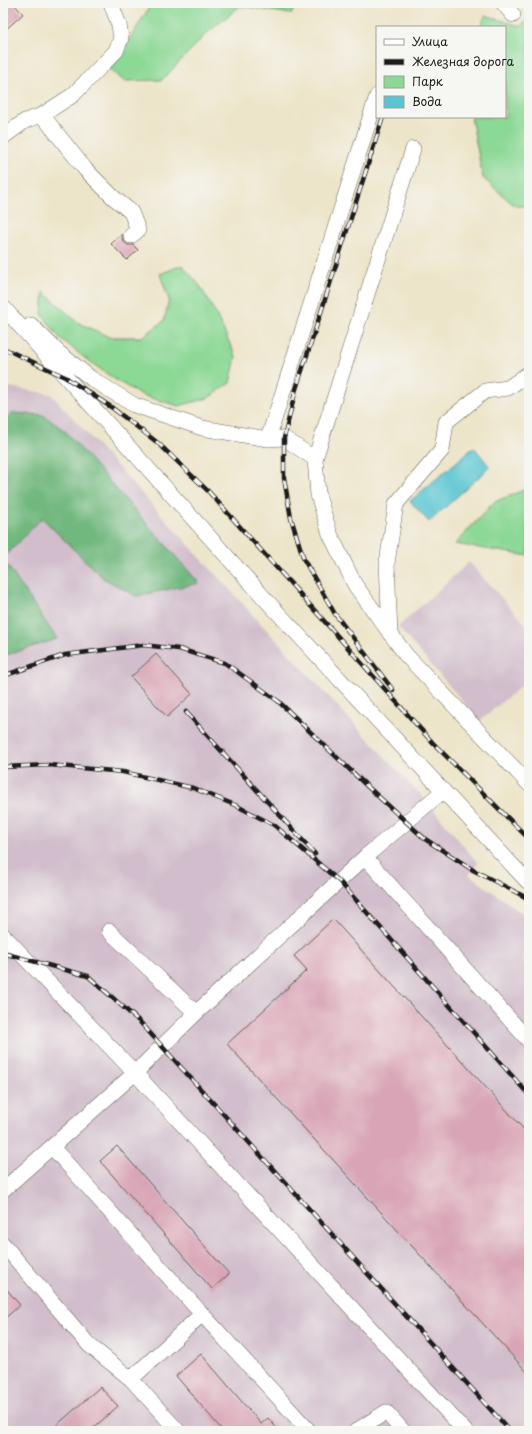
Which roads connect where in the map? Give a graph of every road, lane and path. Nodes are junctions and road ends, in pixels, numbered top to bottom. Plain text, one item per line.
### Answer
1 (111, 3) edge
2 (503, 3) edge
3 (513, 15) dead end
4 (376, 99) edge
5 (42, 115) junction
6 (3, 137) edge
7 (413, 149) dead end
8 (131, 236) dead end
9 (3, 301) edge
10 (3, 307) edge
11 (529, 373) edge
12 (268, 439) junction
13 (315, 459) junction
14 (390, 634) junction
15 (529, 784) edge
16 (443, 791) junction
17 (365, 857) junction
18 (528, 882) edge
19 (109, 932) dead end
20 (3, 935) edge
21 (196, 1013) junction
22 (529, 1041) edge
23 (135, 1073) junction
24 (52, 1147) junction
25 (3, 1190) edge
26 (3, 1244) edge
27 (202, 1314) junction
28 (131, 1379) junction
29 (178, 1431) edge
30 (309, 1431) edge
31 (356, 1431) edge
32 (403, 1431) edge
33 (465, 1431) edge

1 - 5 street
2 - 3 street
4 - 12 street
5 - 6 street
5 - 8 street
7 - 13 street
9 - 12 street
10 - 16 street
11 - 14 street
12 - 13 street
13 - 14 street
14 - 15 street
16 - 17 street
16 - 18 street
17 - 21 street
17 - 22 street
19 - 21 street
20 - 23 street
21 - 23 street
23 - 24 street
23 - 33 street
24 - 25 street
24 - 27 street
26 - 28 street
27 - 28 street
27 - 30 street
28 - 29 street
31 - 32 street

